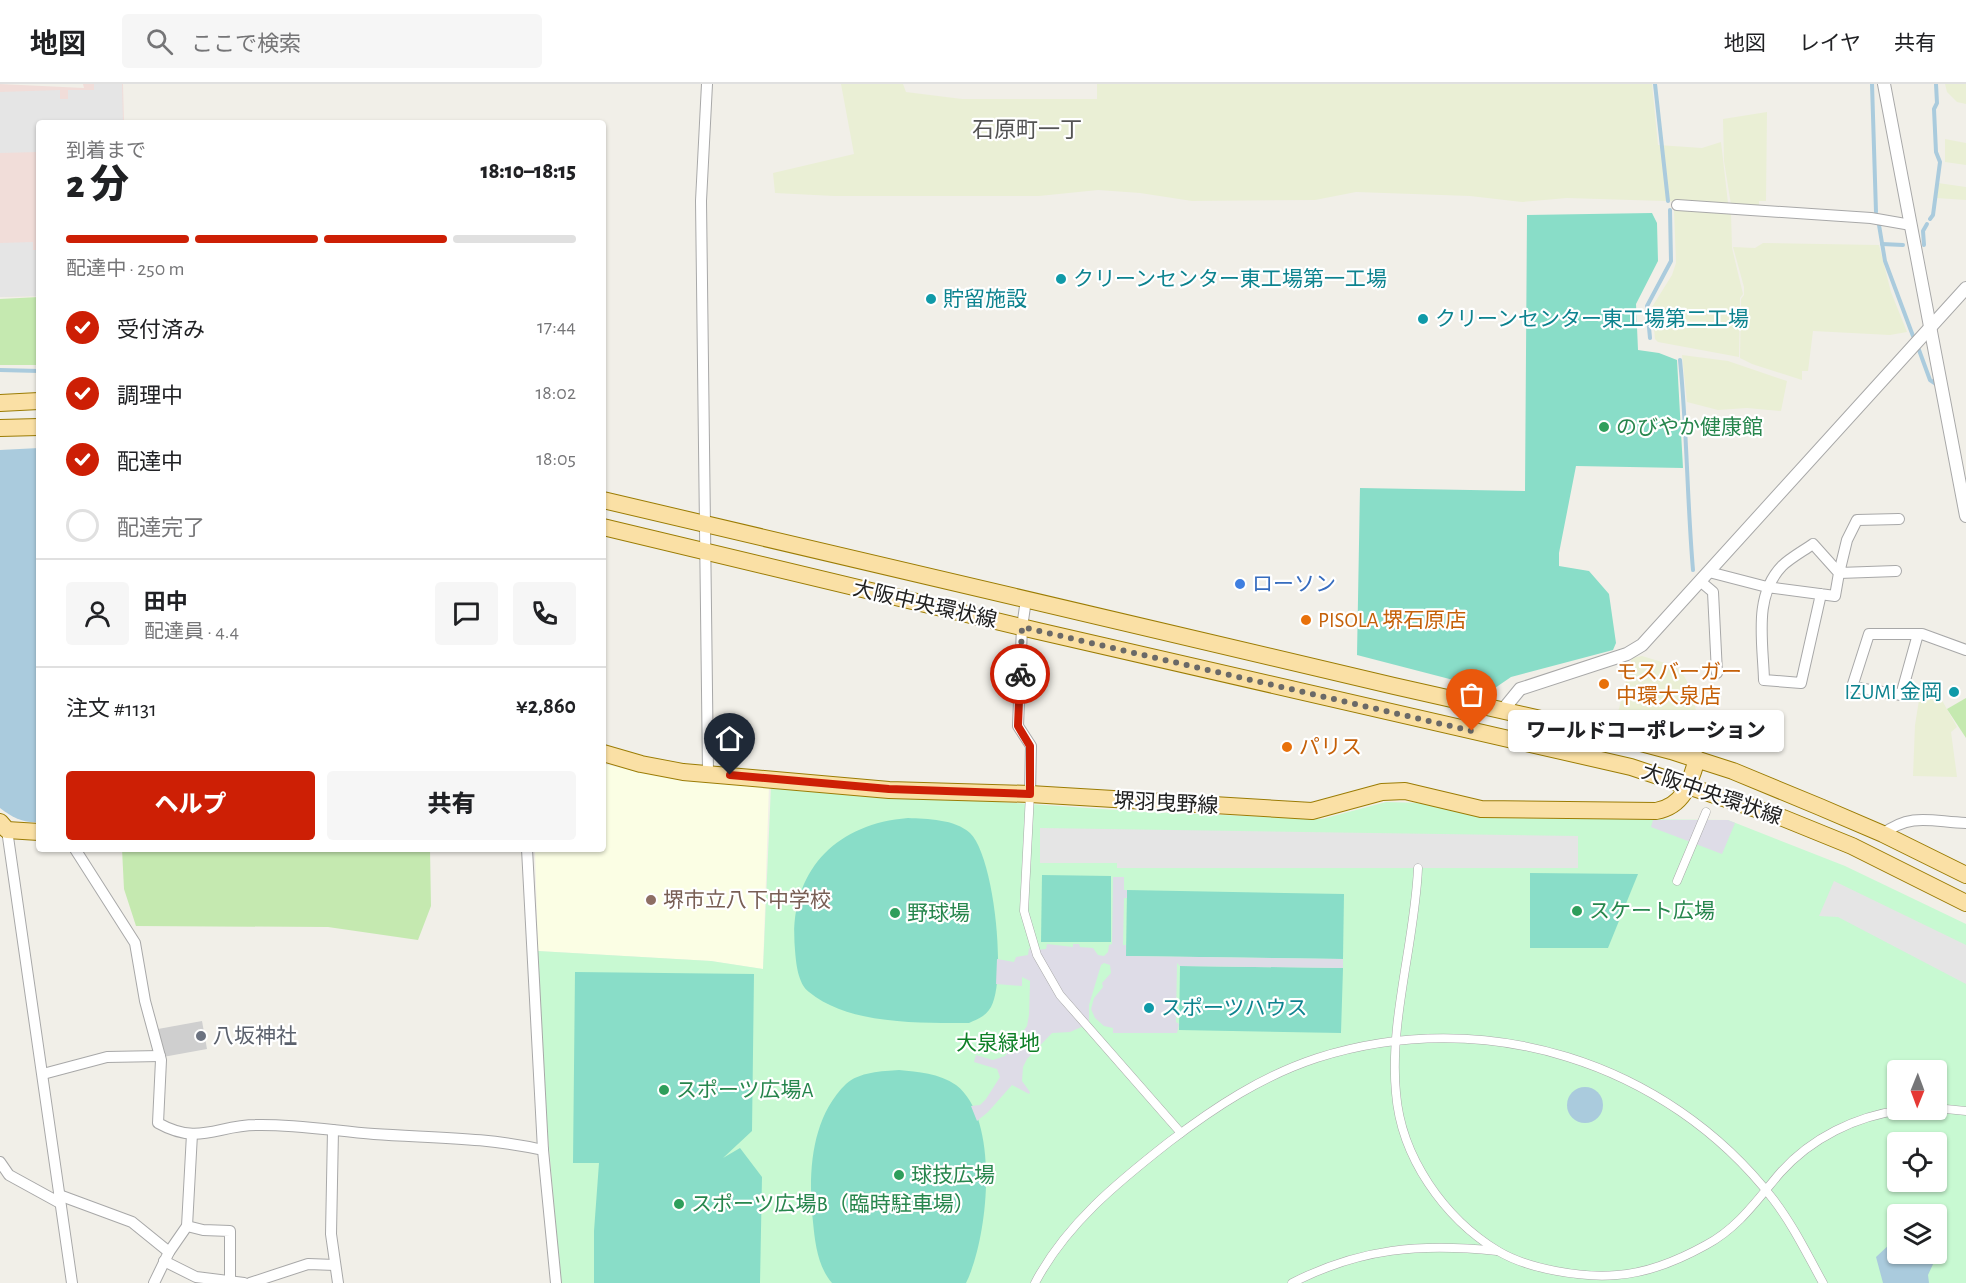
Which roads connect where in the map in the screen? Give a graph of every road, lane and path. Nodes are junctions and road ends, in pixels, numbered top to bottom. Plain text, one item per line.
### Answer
1 (707, 84) edge
2 (1884, 84) edge
3 (1677, 205) dead end
4 (1911, 225) junction
5 (1966, 288) edge
6 (1930, 328) junction
7 (36, 402) edge
8 (0, 403) edge
9 (36, 427) edge
10 (0, 428) edge
11 (606, 501) edge
12 (1966, 516) edge
13 (1899, 519) dead end
14 (705, 524) junction
15 (606, 528) edge
16 (705, 551) junction
17 (1896, 571) dead end
18 (1839, 573) junction
19 (1704, 576) junction
20 (1767, 587) junction
21 (1821, 594) junction
22 (1026, 600) junction
23 (1022, 627) junction
24 (1918, 634) junction
25 (1966, 650) edge
26 (1717, 673) dead end
27 (1502, 711) junction
28 (606, 754) edge
29 (1697, 759) junction
30 (708, 772) junction
31 (1690, 785) junction
32 (1030, 794) junction
33 (1706, 812) dead end
34 (1966, 823) edge
35 (4, 826) edge
36 (36, 831) edge
37 (1883, 834) junction
38 (77, 852) edge
39 (527, 852) edge
40 (1418, 868) dead end
41 (1966, 875) edge
42 (1677, 881) dead end
43 (1966, 903) edge
44 (1396, 1041) junction
45 (160, 1056) junction
46 (43, 1074) junction
47 (1947, 1109) edge
48 (1966, 1111) edge
49 (1887, 1113) edge
50 (333, 1130) junction
51 (1181, 1133) junction
52 (192, 1134) junction
53 (543, 1150) junction
54 (0, 1162) edge
55 (1766, 1191) junction
56 (60, 1199) junction
57 (187, 1226) junction
58 (1499, 1251) junction
59 (167, 1257) junction
60 (335, 1265) junction
61 (230, 1282) edge
62 (72, 1283) edge
63 (154, 1283) edge
64 (244, 1283) edge
65 (250, 1283) edge
66 (338, 1283) edge
67 (556, 1283) edge
68 (1035, 1283) edge
69 (1292, 1283) edge
70 (1823, 1283) edge

1 - 14 street
2 - 4 street
3 - 4 street
4 - 6 street
5 - 6 street
6 - 12 street
6 - 19 street
7 - 8 main road
9 - 10 main road
11 - 14 main road, 大阪中央環状線
13 - 18 street
14 - 16 street
14 - 22 main road, 大阪中央環状線
15 - 16 main road, 大阪中央環状線
16 - 23 main road, 大阪中央環状線
16 - 30 street
17 - 18 street
18 - 20 street
18 - 21 street
19 - 20 street
19 - 26 street
19 - 27 street
20 - 21 street
20 - 21 street
22 - 23 street
22 - 27 main road, 大阪中央環状線
23 - 31 main road, 大阪中央環状線
23 - 32 street
24 - 24 street
24 - 25 street
27 - 29 main road, 大阪中央環状線
28 - 30 main road, 堺羽曳野線
29 - 31 main road, 堺羽曳野線
29 - 37 main road, 大阪中央環状線
30 - 32 main road, 堺羽曳野線
31 - 32 main road, 堺羽曳野線
31 - 43 main road, 大阪中央環状線
32 - 51 street
33 - 42 street
34 - 37 street
35 - 36 main road
35 - 46 street
37 - 41 main road, 大阪中央環状線
38 - 45 street
39 - 53 street
40 - 44 street
44 - 51 street
44 - 55 street
44 - 58 street
45 - 46 street
45 - 52 street
46 - 56 street
47 - 48 street
49 - 55 street
50 - 52 street
50 - 53 street
50 - 60 street
51 - 68 street
52 - 57 street
53 - 67 street
54 - 56 street
55 - 58 street
55 - 70 street
56 - 59 street
56 - 62 street
57 - 59 street
57 - 61 street
58 - 69 street
59 - 61 street
59 - 63 street
60 - 65 street
60 - 66 street
61 - 64 street

